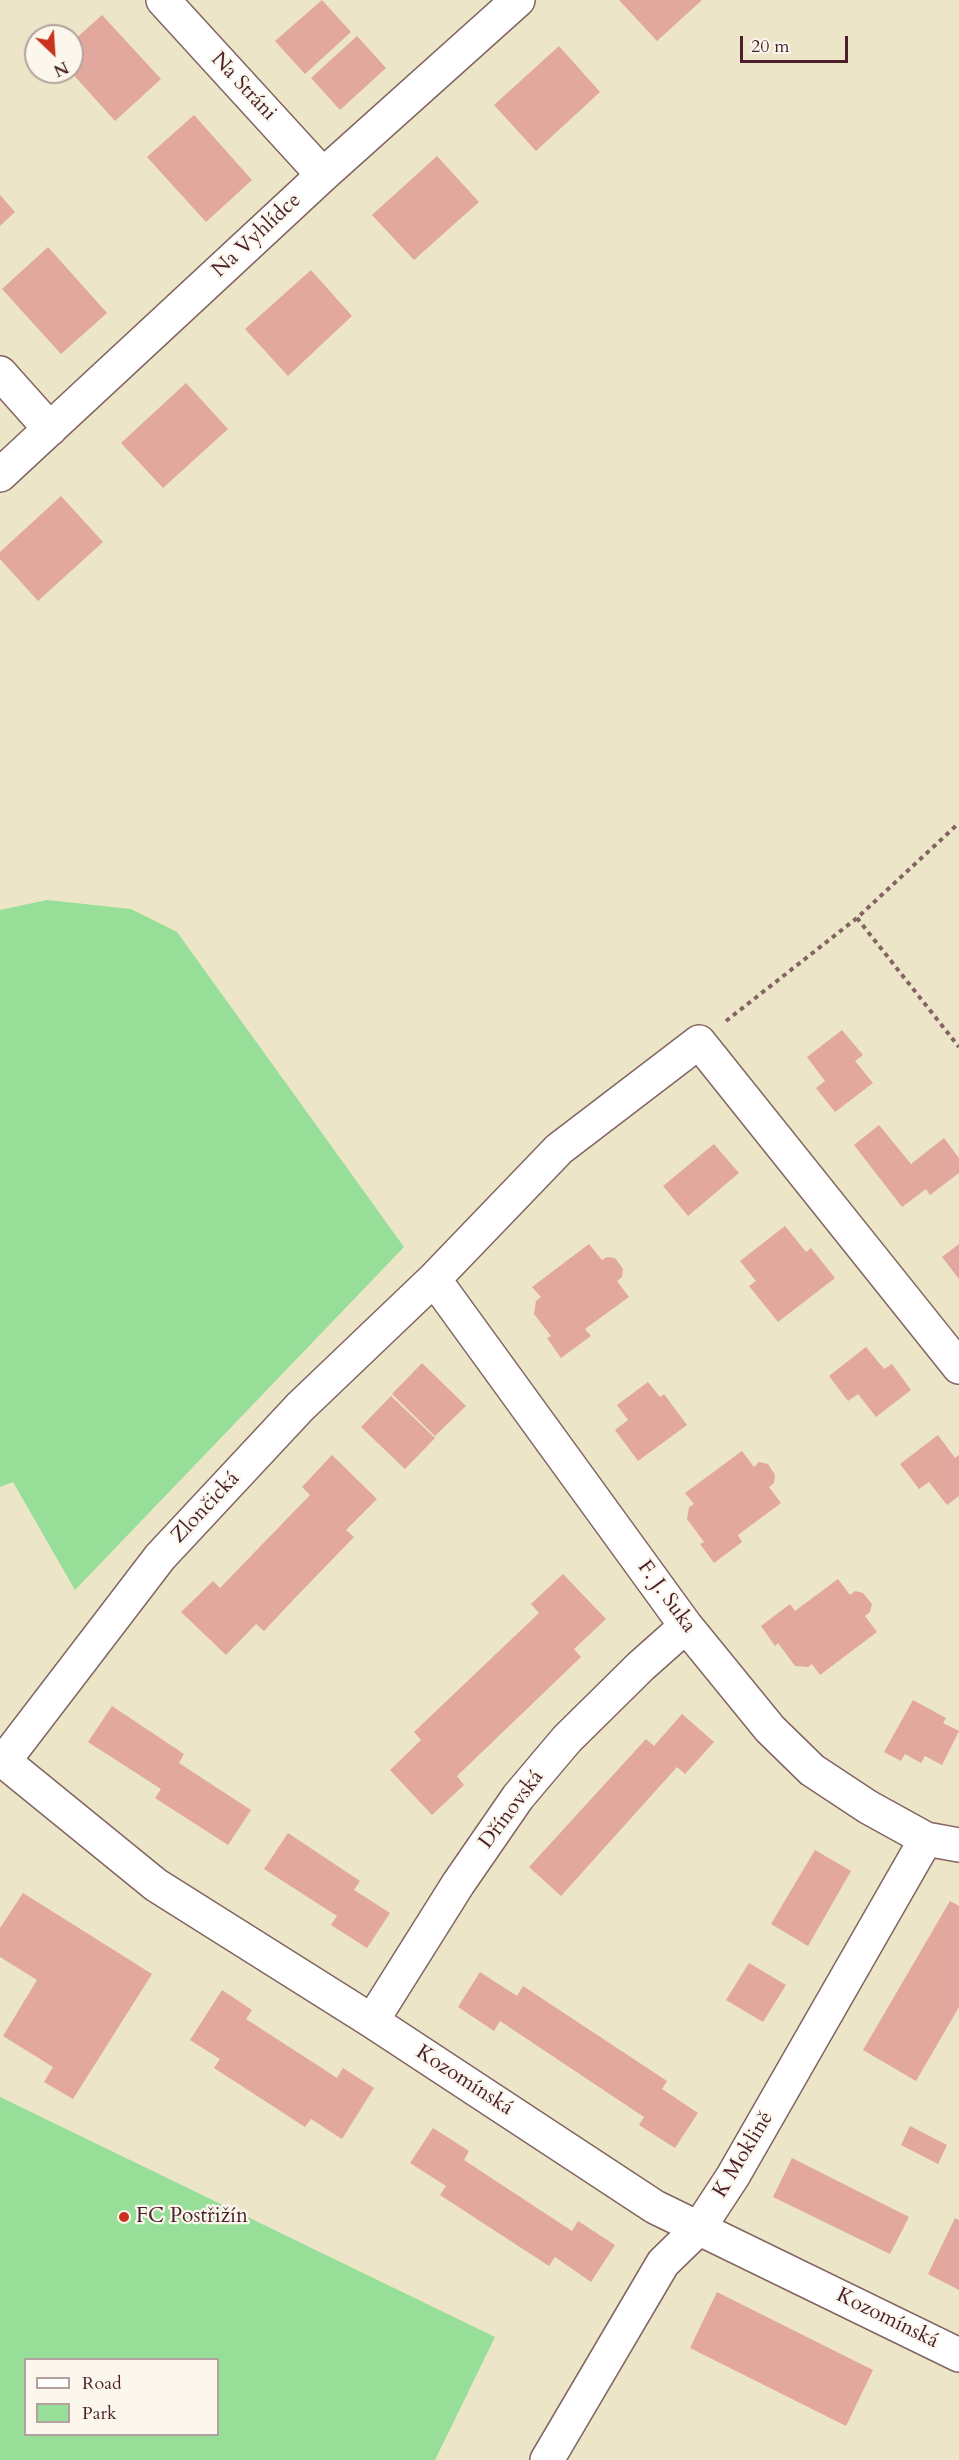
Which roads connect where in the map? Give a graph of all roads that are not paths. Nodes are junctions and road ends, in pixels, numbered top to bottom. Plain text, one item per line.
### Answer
1 (162, 0) edge
2 (518, 0) edge
3 (323, 175) junction
4 (0, 373) edge
5 (50, 429) junction
6 (0, 475) edge
7 (434, 1279) junction
8 (959, 1367) edge
9 (686, 1626) junction
10 (2, 1760) edge
11 (926, 1839) junction
12 (959, 1845) edge
13 (372, 2020) junction
14 (699, 2228) junction
15 (959, 2355) edge
16 (547, 2460) edge

1 - 3 street, Na Stráni
2 - 3 street, Na Vyhlídce
3 - 5 street, Na Vyhlídce
4 - 5 street
5 - 6 street, Na Vyhlídce
7 - 8 street, Zlončická
7 - 9 street, F. J. Suka
7 - 10 street, Zlončická
9 - 11 street, F. J. Suka
9 - 13 street, Dřínovská
10 - 13 street, Kozomínská
11 - 12 street, F. J. Suka
11 - 14 street, K Moklině
13 - 14 street, Kozomínská
14 - 15 street, Kozomínská
14 - 16 street, K Moklině

